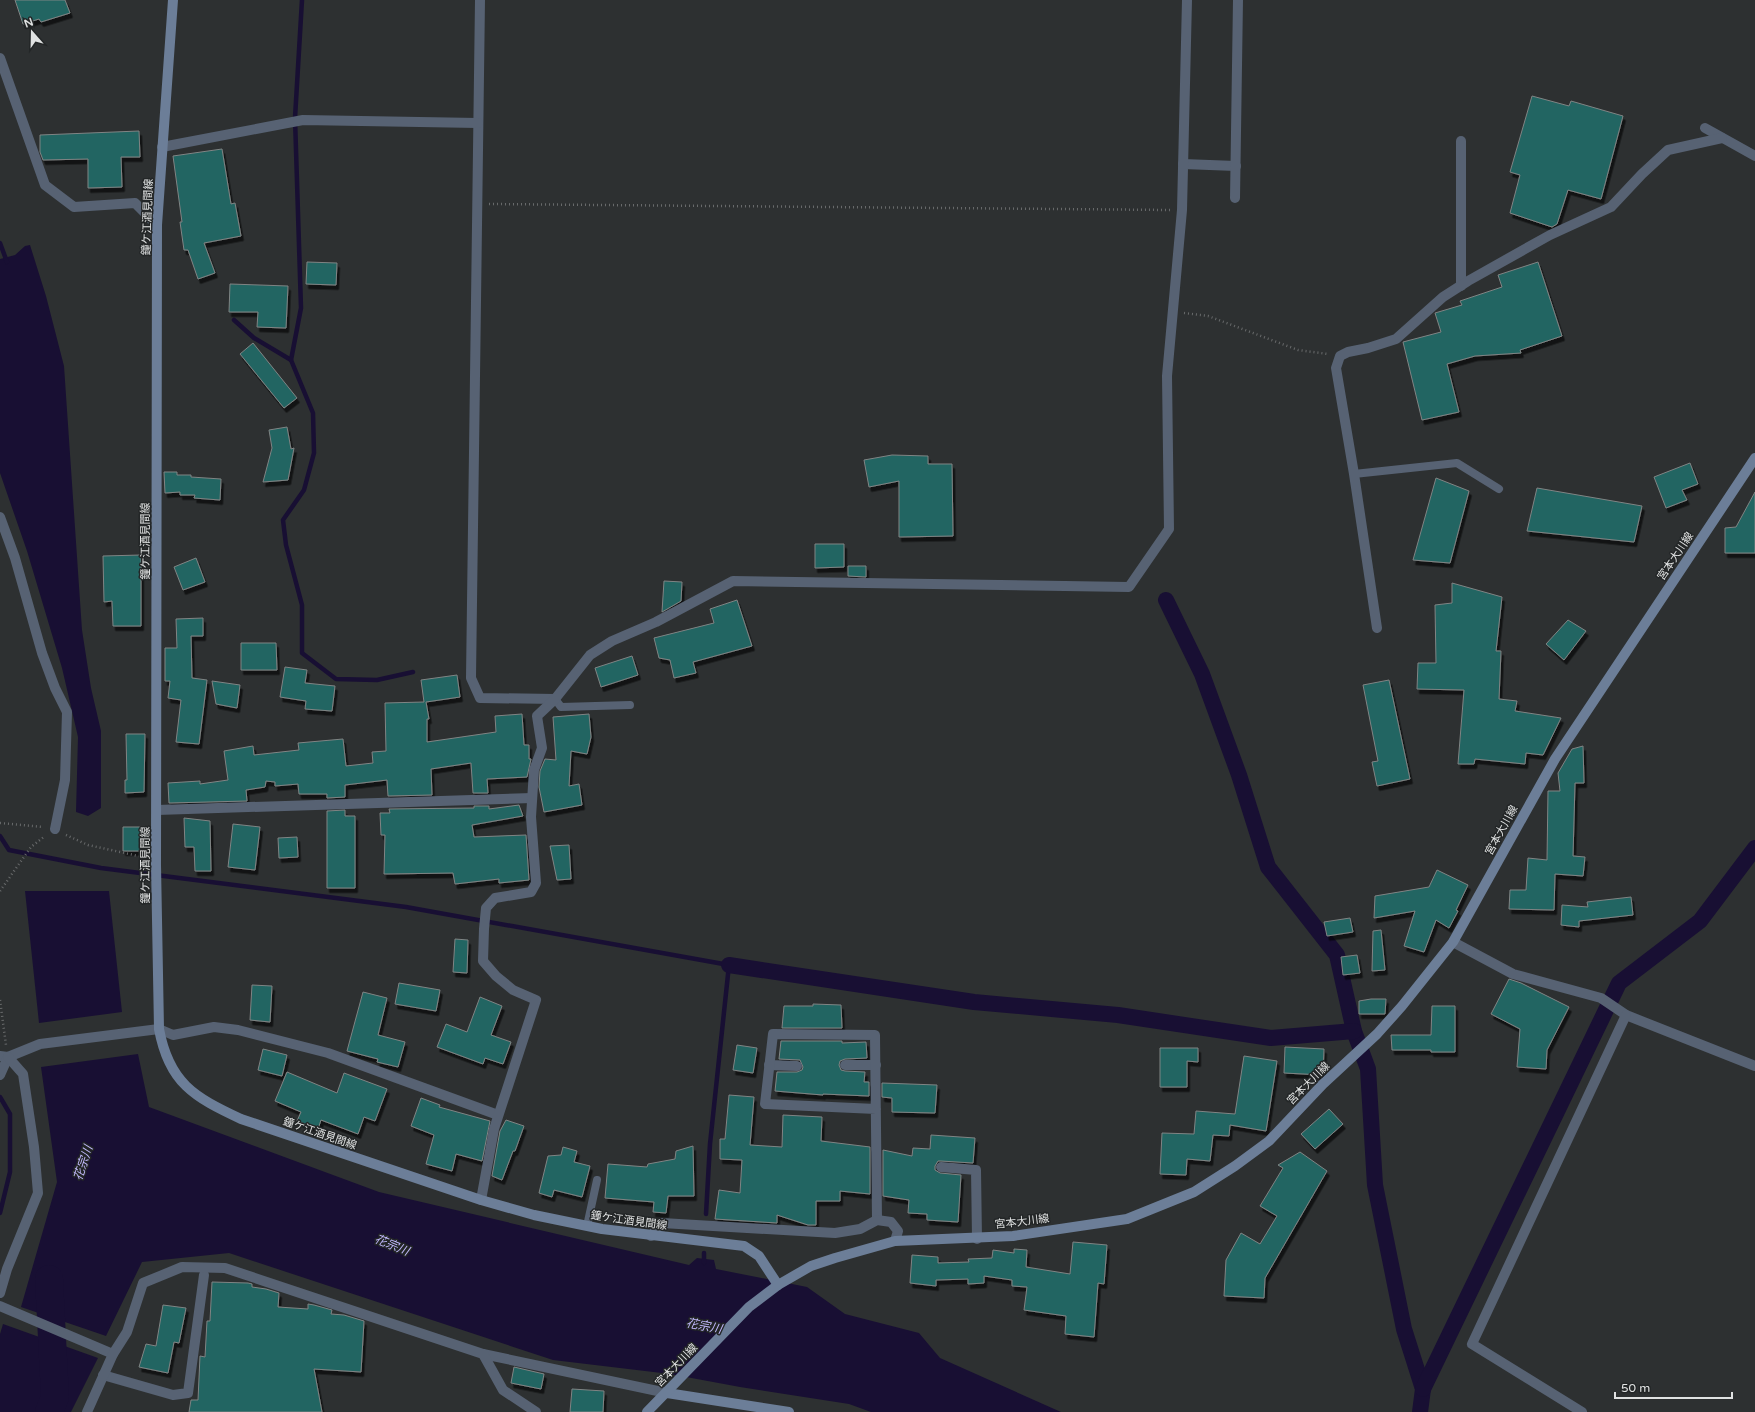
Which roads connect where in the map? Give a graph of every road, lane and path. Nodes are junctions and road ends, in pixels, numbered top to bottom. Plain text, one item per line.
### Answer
1 (173, 0) edge
2 (480, 0) edge
3 (1187, 0) edge
4 (1238, 0) edge
5 (0, 58) edge
6 (478, 123) junction
7 (1705, 128) dead end
8 (1722, 138) junction
9 (1461, 141) dead end
10 (162, 147) junction
11 (1755, 156) edge
12 (1183, 164) junction
13 (1236, 166) junction
14 (1235, 198) dead end
15 (477, 203) junction
16 (1182, 210) junction
17 (157, 225) junction
18 (1460, 286) junction
19 (1174, 311) junction
20 (1340, 356) junction
21 (1755, 458) edge
22 (1354, 474) junction
23 (1499, 489) dead end
24 (0, 517) edge
25 (1377, 628) dead end
26 (555, 700) junction
27 (630, 705) dead end
28 (532, 798) junction
29 (157, 810) junction
30 (0, 822) edge
31 (55, 829) junction
32 (156, 863) junction
33 (0, 891) edge
34 (1453, 942) junction
35 (0, 1000) edge
36 (1626, 1015) junction
37 (159, 1029) junction
38 (4, 1056) edge
39 (769, 1065) junction
40 (845, 1065) dead end
41 (876, 1065) junction
42 (797, 1066) dead end
43 (1755, 1066) edge
44 (0, 1075) edge
45 (876, 1108) junction
46 (498, 1115) junction
47 (941, 1167) dead end
48 (597, 1180) dead end
49 (481, 1200) junction
50 (877, 1220) junction
51 (588, 1226) junction
52 (651, 1236) junction
53 (977, 1239) junction
54 (896, 1241) junction
55 (204, 1275) dead end
56 (778, 1285) junction
57 (0, 1293) edge
58 (0, 1306) edge
59 (113, 1354) junction
60 (483, 1354) junction
61 (103, 1375) junction
62 (667, 1392) junction
63 (87, 1412) edge
64 (536, 1412) edge
65 (647, 1412) edge
66 (789, 1412) edge
67 (1582, 1412) edge

1 - 10 main road, 鐘ケ江酒見間線
2 - 6 street
3 - 12 street
4 - 13 street
5 - 17 street
6 - 10 street
6 - 15 street
7 - 8 street
8 - 11 street
8 - 18 street
9 - 18 street
10 - 17 main road, 鐘ケ江酒見間線
12 - 13 street
12 - 16 street
13 - 14 street
15 - 16 path
15 - 26 street
16 - 19 street
17 - 29 main road, 鐘ケ江酒見間線
18 - 20 street
19 - 20 path
19 - 26 street
20 - 22 street
21 - 34 main road, 宮本大川線
22 - 23 lane
22 - 25 street
24 - 31 street
26 - 27 lane
26 - 28 street
28 - 29 street
28 - 46 street
29 - 32 main road, 鐘ケ江酒見間線
30 - 31 path
31 - 32 path
31 - 33 path
32 - 37 main road, 鐘ケ江酒見間線
34 - 36 street
34 - 53 main road, 宮本大川線
35 - 38 path
36 - 43 street
36 - 67 street
37 - 38 street
37 - 46 street
37 - 49 main road, 鐘ケ江酒見間線
38 - 44 street
38 - 57 street
39 - 41 street
39 - 42 street
39 - 45 street
40 - 41 street
41 - 45 street
45 - 50 street
46 - 49 street
47 - 53 street
48 - 51 lane
49 - 51 main road, 鐘ケ江酒見間線
50 - 52 street
50 - 54 street
51 - 52 main road, 鐘ケ江酒見間線
52 - 56 main road, 鐘ケ江酒見間線
53 - 54 main road, 宮本大川線
54 - 56 main road, 宮本大川線
55 - 61 street
56 - 62 main road, 宮本大川線
58 - 59 street
59 - 60 street
59 - 61 street
60 - 62 street
60 - 64 street
61 - 63 street
62 - 65 main road, 宮本大川線
62 - 66 main road

